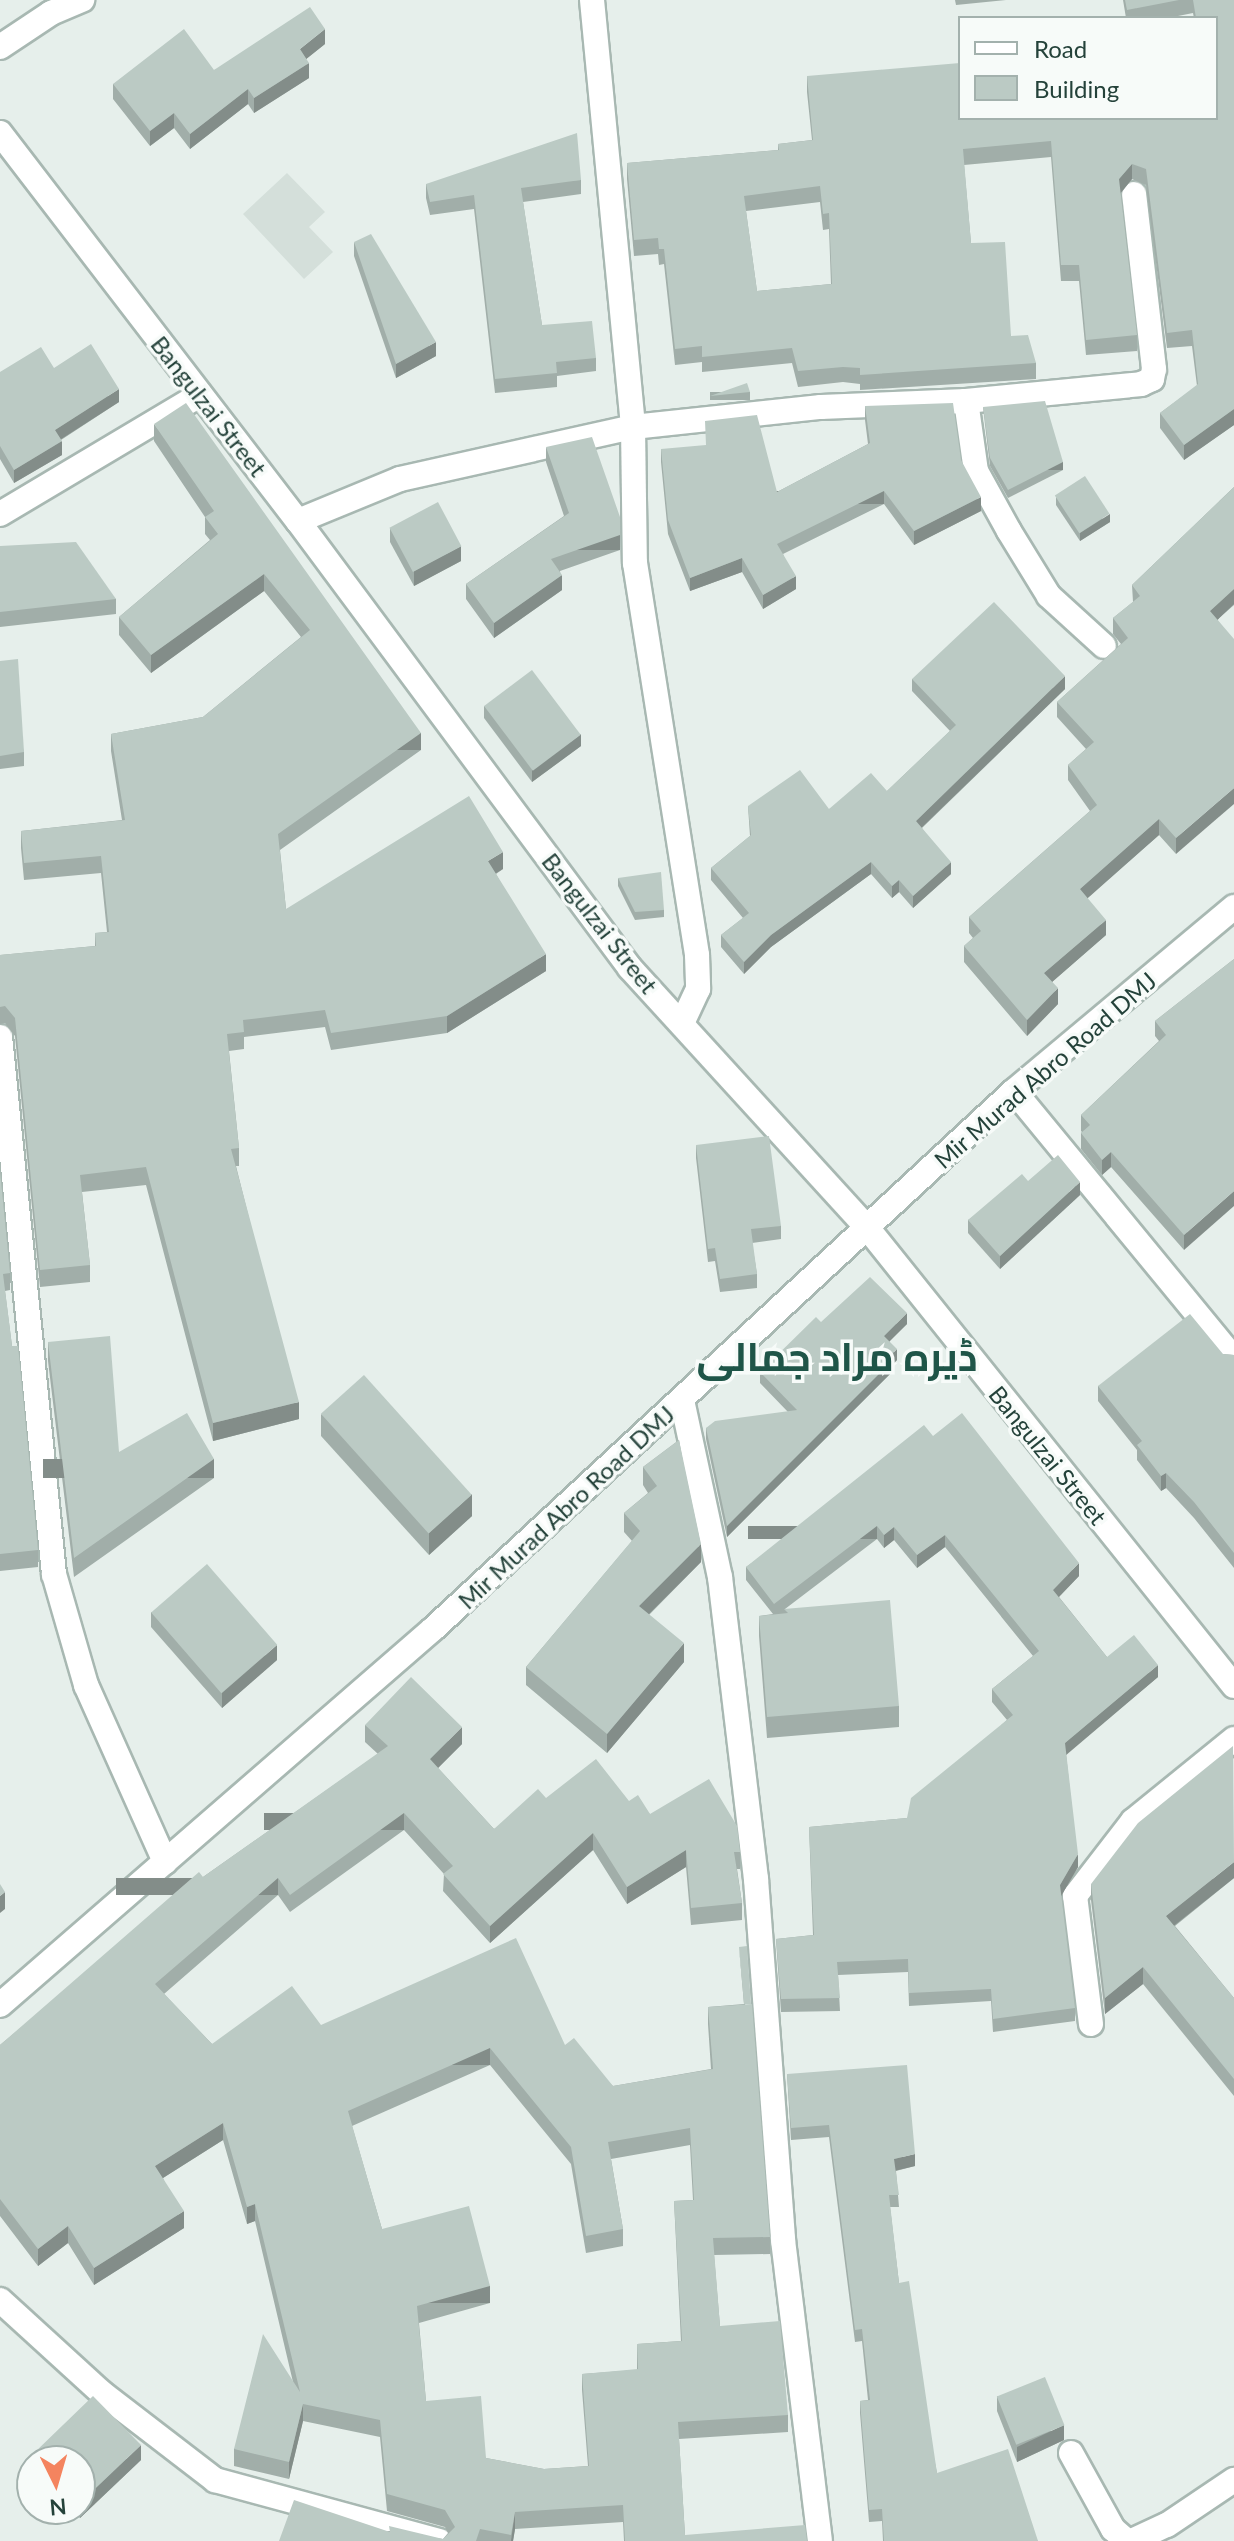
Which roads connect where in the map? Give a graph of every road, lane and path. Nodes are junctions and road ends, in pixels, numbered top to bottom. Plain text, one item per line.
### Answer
1 (82, 0) edge
2 (592, 0) edge
3 (0, 47) edge
4 (0, 133) edge
5 (1134, 194) dead end
6 (200, 395) junction
7 (966, 401) junction
8 (633, 427) junction
9 (0, 514) edge
10 (298, 521) junction
11 (1104, 646) dead end
12 (1234, 907) edge
13 (682, 1023) junction
14 (0, 1037) edge
15 (1014, 1091) junction
16 (869, 1230) junction
17 (1234, 1359) edge
18 (682, 1400) junction
19 (1234, 1686) edge
20 (1234, 1739) edge
21 (165, 1862) junction
22 (0, 2005) edge
23 (1091, 2024) dead end
24 (0, 2300) edge
25 (1071, 2453) dead end
26 (1234, 2480) edge
27 (440, 2541) edge
28 (820, 2541) edge
29 (1130, 2541) edge

1 - 3 street
2 - 8 street
4 - 6 street, Bangulzai Street
5 - 7 street
6 - 9 street
6 - 10 street, Bangulzai Street
7 - 8 street
7 - 11 street
8 - 10 street
8 - 13 street
10 - 13 street, Bangulzai Street
12 - 15 street, Mir Murad Abro Road DMJ
13 - 16 street, Bangulzai Street
14 - 21 street
15 - 16 street, Mir Murad Abro Road DMJ
15 - 17 street
16 - 18 street, Mir Murad Abro Road DMJ
16 - 19 street, Bangulzai Street
18 - 21 street, Mir Murad Abro Road DMJ
18 - 28 street
20 - 23 street
21 - 22 street, Mir Murad Abro Road DMJ
24 - 27 street
25 - 29 street
26 - 29 street

